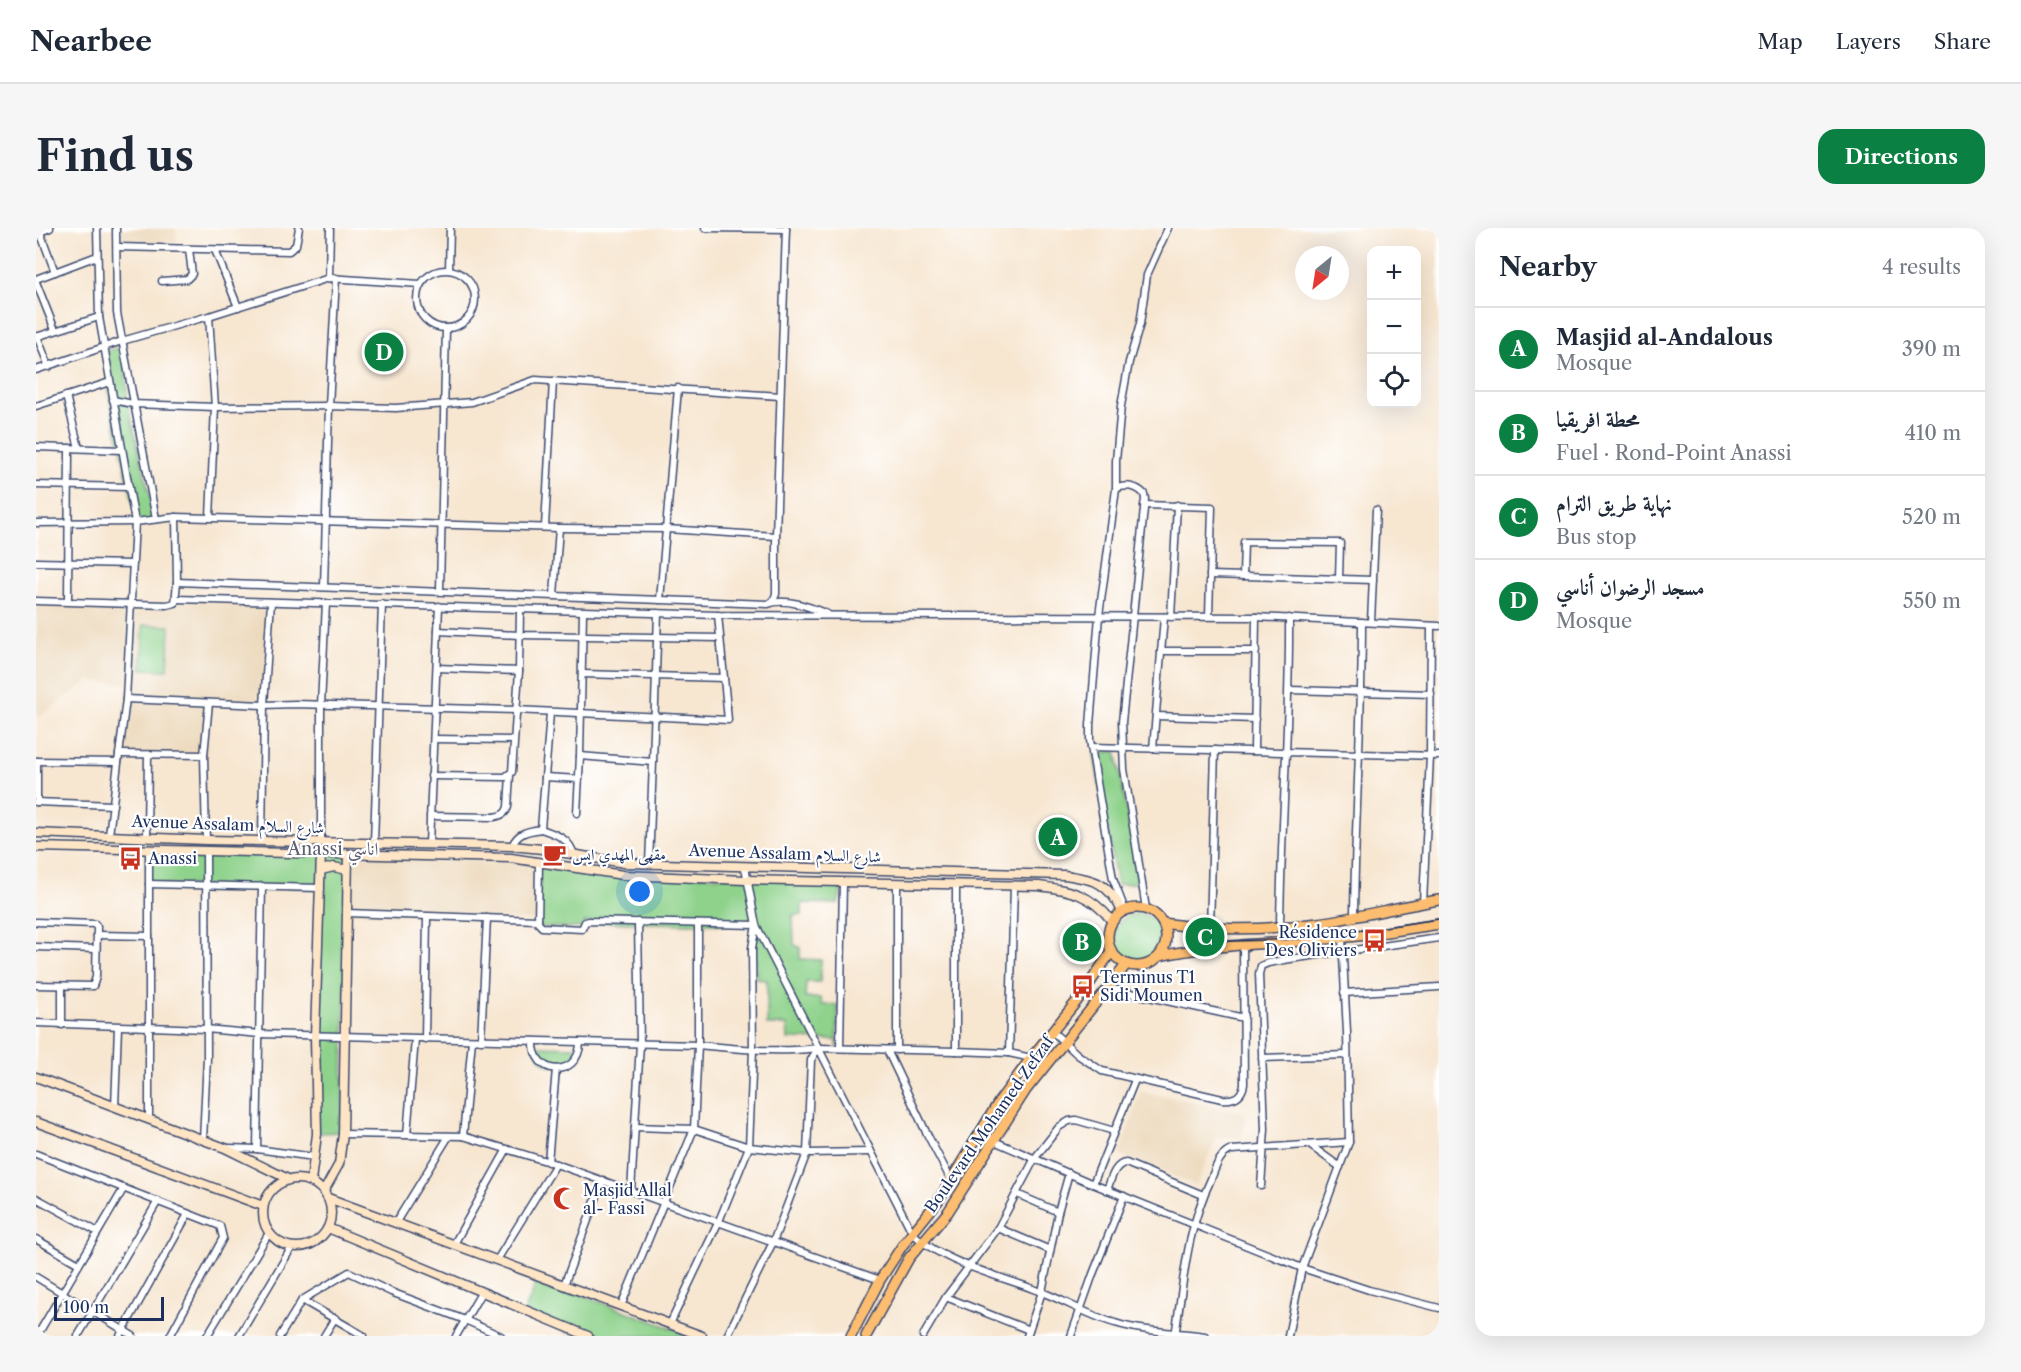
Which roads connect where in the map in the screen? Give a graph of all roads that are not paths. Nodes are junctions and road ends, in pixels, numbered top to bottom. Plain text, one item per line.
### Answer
1 (50, 228) edge
2 (97, 228) edge
3 (116, 228) edge
4 (299, 228) edge
5 (330, 228) edge
6 (450, 228) edge
7 (706, 228) edge
8 (786, 228) edge
9 (1168, 228) edge
10 (38, 232) edge
11 (117, 247) junction
12 (189, 249) junction
13 (215, 250) junction
14 (97, 256) junction
15 (449, 270) junction
16 (55, 272) junction
17 (333, 278) junction
18 (36, 280) edge
19 (162, 281) dead end
20 (420, 284) junction
21 (238, 307) junction
22 (209, 316) junction
23 (99, 317) junction
24 (447, 328) junction
25 (56, 330) junction
26 (37, 337) edge
27 (122, 341) junction
28 (106, 348) junction
29 (49, 367) junction
30 (36, 370) edge
31 (110, 381) junction
32 (553, 381) junction
33 (678, 388) junction
34 (66, 396) junction
35 (780, 396) junction
36 (113, 400) junction
37 (132, 404) junction
38 (446, 405) junction
39 (36, 406) edge
40 (329, 406) junction
41 (215, 408) junction
42 (36, 447) edge
43 (69, 448) junction
44 (79, 448) junction
45 (122, 450) junction
46 (36, 485) edge
47 (69, 486) junction
48 (129, 487) junction
49 (1116, 489) junction
50 (1144, 504) junction
51 (1177, 506) junction
52 (1376, 510) dead end
53 (176, 517) junction
54 (210, 518) junction
55 (156, 519) junction
56 (325, 520) junction
57 (135, 522) junction
58 (36, 523) edge
59 (68, 523) junction
60 (442, 524) junction
61 (545, 527) junction
62 (559, 528) junction
63 (667, 529) junction
64 (776, 536) junction
65 (36, 562) edge
66 (68, 563) junction
67 (133, 564) junction
68 (1210, 574) junction
69 (1243, 576) junction
70 (1340, 579) junction
71 (1372, 580) junction
72 (177, 582) junction
73 (324, 587) junction
74 (440, 590) junction
75 (554, 595) junction
76 (177, 599) junction
77 (660, 600) junction
78 (36, 601) edge
79 (773, 601) junction
80 (68, 602) junction
81 (271, 602) junction
82 (131, 603) junction
83 (326, 603) junction
84 (382, 604) junction
85 (440, 606) junction
86 (520, 610) junction
87 (583, 612) junction
88 (658, 613) junction
89 (718, 615) junction
90 (829, 615) junction
91 (1099, 616) junction
92 (1171, 616) junction
93 (1209, 616) junction
94 (1132, 617) junction
95 (1164, 617) junction
96 (1256, 617) junction
97 (1289, 618) junction
98 (1362, 622) junction
99 (1371, 622) junction
100 (1431, 626) junction
101 (1439, 626) edge
102 (438, 631) junction
103 (519, 635) junction
104 (583, 636) junction
105 (657, 637) junction
106 (720, 638) junction
107 (1161, 651) junction
108 (1256, 651) junction
109 (437, 668) junction
110 (519, 671) junction
111 (582, 674) junction
112 (656, 676) junction
113 (724, 678) junction
114 (1290, 690) junction
115 (1362, 692) junction
116 (1431, 694) junction
117 (126, 699) junction
118 (209, 703) junction
119 (264, 705) junction
120 (321, 705) junction
121 (378, 706) junction
122 (434, 709) junction
123 (515, 710) junction
124 (550, 713) junction
125 (582, 713) junction
126 (1156, 716) junction
127 (655, 717) junction
128 (1255, 719) junction
129 (434, 739) junction
130 (513, 740) junction
131 (1091, 747) junction
132 (1122, 749) junction
133 (1153, 749) junction
134 (1215, 750) junction
135 (1254, 751) junction
136 (1286, 752) junction
137 (119, 754) junction
138 (1360, 754) junction
139 (148, 755) junction
140 (204, 755) junction
141 (580, 756) junction
142 (1430, 756) junction
143 (1439, 756) edge
144 (37, 761) edge
145 (118, 762) junction
146 (653, 762) junction
147 (510, 775) junction
148 (431, 776) junction
149 (545, 777) junction
150 (579, 779) junction
151 (36, 802) edge
152 (113, 805) junction
153 (577, 813) dead end
154 (430, 816) junction
155 (541, 829) junction
156 (36, 832) edge
157 (109, 835) junction
158 (147, 837) junction
159 (207, 840) junction
160 (262, 840) junction
161 (321, 842) junction
162 (374, 843) junction
163 (429, 844) junction
164 (512, 846) junction
165 (36, 847) edge
166 (149, 850) junction
167 (206, 850) junction
168 (321, 853) junction
169 (348, 854) junction
170 (574, 856) junction
171 (596, 860) junction
172 (539, 862) junction
173 (649, 864) junction
174 (745, 867) junction
175 (321, 870) junction
176 (347, 870) junction
177 (594, 871) junction
178 (1113, 879) junction
179 (746, 880) junction
180 (843, 882) junction
181 (897, 883) junction
182 (149, 884) junction
183 (205, 884) junction
184 (956, 884) junction
185 (1102, 884) junction
186 (1014, 885) junction
187 (262, 886) junction
188 (321, 888) junction
189 (1439, 900) edge
190 (1423, 903) junction
191 (1146, 909) junction
192 (1124, 910) junction
193 (346, 913) junction
194 (428, 916) junction
195 (1354, 916) junction
196 (487, 918) junction
197 (538, 920) junction
198 (1111, 921) junction
199 (36, 922) edge
200 (638, 922) junction
201 (1163, 923) junction
202 (698, 924) junction
203 (1439, 924) edge
204 (756, 925) junction
205 (1280, 927) junction
206 (1210, 928) junction
207 (97, 935) junction
208 (149, 936) junction
209 (1342, 938) junction
210 (1439, 938) edge
211 (1244, 945) junction
212 (36, 947) edge
213 (96, 949) junction
214 (1342, 951) junction
215 (1111, 952) junction
216 (1160, 956) junction
217 (1126, 965) junction
218 (36, 985) edge
219 (62, 986) junction
220 (1108, 987) junction
221 (1439, 987) edge
222 (1344, 993) junction
223 (1244, 1018) junction
224 (36, 1023) edge
225 (62, 1025) junction
226 (118, 1027) junction
227 (149, 1029) junction
228 (206, 1029) junction
229 (1053, 1032) junction
230 (260, 1034) junction
231 (315, 1035) junction
232 (345, 1037) junction
233 (415, 1039) junction
234 (425, 1039) junction
235 (472, 1040) junction
236 (480, 1040) junction
237 (534, 1041) junction
238 (1063, 1041) junction
239 (580, 1043) junction
240 (639, 1044) junction
241 (698, 1045) junction
242 (818, 1048) junction
243 (840, 1048) junction
244 (753, 1050) junction
245 (887, 1050) junction
246 (897, 1050) junction
247 (956, 1051) junction
248 (1009, 1053) junction
249 (1347, 1055) junction
250 (1031, 1058) junction
251 (1262, 1058) junction
252 (556, 1069) junction
253 (36, 1077) edge
254 (1135, 1080) junction
255 (115, 1107) junction
256 (149, 1119) junction
257 (36, 1122) edge
258 (635, 1127) junction
259 (694, 1129) junction
260 (1114, 1131) junction
261 (343, 1134) junction
262 (978, 1134) junction
263 (407, 1135) junction
264 (448, 1136) junction
265 (463, 1136) junction
266 (203, 1140) junction
267 (992, 1141) junction
268 (1349, 1142) junction
269 (1310, 1146) junction
270 (749, 1147) junction
271 (1264, 1148) junction
272 (225, 1149) junction
273 (257, 1149) junction
274 (507, 1149) junction
275 (870, 1152) junction
276 (807, 1153) junction
277 (36, 1154) edge
278 (314, 1157) junction
279 (1035, 1158) junction
280 (548, 1162) junction
281 (556, 1164) junction
282 (1340, 1167) junction
283 (1070, 1173) junction
284 (288, 1179) junction
285 (603, 1180) junction
286 (951, 1180) junction
287 (311, 1181) junction
288 (1093, 1184) junction
289 (1261, 1186) dead end
290 (124, 1188) junction
291 (1107, 1190) junction
292 (631, 1191) junction
293 (1017, 1194) junction
294 (326, 1195) junction
295 (1203, 1195) junction
296 (1124, 1196) junction
297 (36, 1198) edge
298 (158, 1201) junction
299 (663, 1201) junction
300 (263, 1206) junction
301 (1058, 1212) junction
302 (188, 1214) junction
303 (719, 1221) junction
304 (396, 1222) junction
305 (1193, 1224) junction
306 (328, 1228) junction
307 (998, 1228) junction
308 (98, 1232) junction
309 (912, 1232) junction
310 (269, 1233) junction
311 (36, 1239) edge
312 (773, 1242) junction
313 (922, 1243) junction
314 (454, 1244) junction
315 (292, 1246) junction
316 (1050, 1250) junction
317 (497, 1260) junction
318 (79, 1264) junction
319 (970, 1265) junction
320 (1302, 1268) junction
321 (36, 1277) edge
322 (880, 1280) junction
323 (564, 1285) junction
324 (62, 1292) junction
325 (1042, 1292) junction
326 (480, 1293) junction
327 (946, 1297) junction
328 (302, 1300) junction
329 (621, 1306) junction
330 (1080, 1308) junction
331 (1439, 1308) edge
332 (92, 1311) junction
333 (335, 1318) junction
334 (465, 1320) junction
335 (670, 1324) junction
336 (122, 1333) edge
337 (1028, 1333) edge
338 (924, 1334) edge
339 (1175, 1334) edge
340 (37, 1336) edge
341 (78, 1336) edge
342 (133, 1336) edge
343 (170, 1336) edge
344 (207, 1336) edge
345 (239, 1336) edge
346 (280, 1336) edge
347 (324, 1336) edge
348 (364, 1336) edge
349 (456, 1336) edge
350 (501, 1336) edge
351 (587, 1336) edge
352 (702, 1336) edge
353 (727, 1336) edge
354 (851, 1336) edge
355 (866, 1336) edge
356 (933, 1336) edge
357 (1071, 1336) edge
358 (1205, 1336) edge
359 (1288, 1336) edge

1 - 10 street
2 - 14 street
3 - 11 street
4 - 13 street
5 - 17 street
6 - 15 street
7 - 8 street
8 - 35 street
9 - 49 street
10 - 16 street
11 - 12 street
11 - 27 street
12 - 13 street
12 - 19 street
13 - 21 street
14 - 16 street
14 - 23 street
15 - 20 street
15 - 24 street
16 - 18 street
17 - 20 street
17 - 21 street
17 - 40 street
18 - 25 street
20 - 24 street
21 - 22 street
22 - 27 street
22 - 41 street
23 - 25 street
23 - 28 street
24 - 38 street
25 - 26 street
26 - 29 street
27 - 28 street
27 - 37 street
28 - 29 street
28 - 31 street
29 - 30 street
31 - 34 street
31 - 36 street
32 - 33 street
32 - 38 street
32 - 61 street
33 - 35 street
33 - 63 street
34 - 39 street
34 - 44 street
35 - 64 street
36 - 37 street
36 - 45 street
37 - 41 street
37 - 55 street
38 - 40 street
38 - 60 street
40 - 41 street
40 - 56 street
41 - 54 street
42 - 43 street
43 - 44 street
43 - 47 street
44 - 45 street
45 - 48 street
46 - 47 street
47 - 48 street
47 - 59 street
48 - 57 street
49 - 50 street
49 - 91 street
50 - 51 street
50 - 94 street
51 - 68 street
51 - 92 street
52 - 71 street
53 - 54 street
53 - 55 street
53 - 72 street
54 - 56 street
55 - 57 street
56 - 60 street
56 - 73 street
57 - 59 street
57 - 67 street
58 - 59 street
59 - 66 street
60 - 61 street
60 - 74 street
61 - 62 street
62 - 63 street
62 - 75 street
63 - 64 street
63 - 77 street
64 - 79 street
65 - 66 street
66 - 67 street
66 - 80 street
67 - 82 street
68 - 69 street
68 - 93 street
69 - 70 street
69 - 70 street
70 - 71 street
71 - 99 street
72 - 73 street
72 - 76 street
73 - 74 street
74 - 75 street
75 - 77 street
76 - 81 street
76 - 82 street
77 - 79 street
78 - 80 street
79 - 90 street
80 - 82 street
81 - 83 street
81 - 119 street
82 - 117 street
83 - 84 street
83 - 120 street
84 - 85 street
84 - 121 street
85 - 86 street
85 - 102 street
86 - 87 street
86 - 103 street
87 - 88 street
87 - 104 street
88 - 89 street
88 - 105 street
89 - 90 street
89 - 106 street
90 - 91 street
91 - 94 street
91 - 131 street
92 - 93 street
92 - 95 street
93 - 96 street
94 - 95 street
94 - 132 street
95 - 107 street
96 - 97 street
96 - 108 street
97 - 98 street
97 - 114 street
98 - 99 street
98 - 115 street
99 - 100 street
100 - 101 street
100 - 116 street
102 - 103 street
102 - 109 street
103 - 104 street
103 - 110 street
104 - 105 street
104 - 111 street
105 - 106 street
105 - 112 street
106 - 113 street
107 - 108 street
107 - 126 street
108 - 128 street
109 - 110 street
109 - 122 street
110 - 123 street
111 - 112 street
111 - 125 street
112 - 113 street
112 - 127 street
113 - 127 street
114 - 115 street
114 - 136 street
115 - 116 street
115 - 138 street
116 - 142 street
117 - 118 street
117 - 137 street
118 - 119 street
118 - 140 street
119 - 120 street
119 - 160 street
120 - 121 street
120 - 161 street
121 - 122 street
121 - 162 street
122 - 123 street
122 - 129 street
123 - 124 street
123 - 130 street
124 - 125 street
124 - 149 street
125 - 127 street
125 - 141 street
126 - 128 street
126 - 133 street
127 - 146 street
128 - 135 street
129 - 130 street
129 - 148 street
130 - 147 street
131 - 132 street
131 - 178 street
132 - 133 street
132 - 191 street
133 - 134 street
134 - 135 street
134 - 206 street
135 - 136 street
136 - 138 street
136 - 205 street
137 - 139 street
137 - 145 street
138 - 142 street
138 - 195 street
139 - 140 street
139 - 158 street
140 - 159 street
141 - 146 street
141 - 150 street
142 - 143 street
142 - 190 street
144 - 145 street
144 - 151 street
145 - 152 street
146 - 173 street
147 - 148 street
147 - 154 street
148 - 154 street
149 - 150 street
149 - 155 street
150 - 153 street
151 - 152 street
152 - 157 street
154 - 163 street
155 - 164 street
155 - 170 street
156 - 157 street, Avenue Assalam شارع السلام
157 - 158 street, Avenue Assalam شارع السلام
158 - 159 street, Avenue Assalam شارع السلام
159 - 160 street, Avenue Assalam شارع السلام
160 - 161 street, Avenue Assalam شارع السلام
161 - 162 street, Avenue Assalam شارع السلام
162 - 163 street, Avenue Assalam شارع السلام
163 - 164 street, Avenue Assalam شارع السلام
164 - 170 street, Avenue Assalam شارع السلام
165 - 166 street, Avenue Assalam شارع السلام
166 - 167 street, Avenue Assalam شارع السلام
166 - 182 street
167 - 168 street, Avenue Assalam شارع السلام
167 - 183 street
168 - 169 street, Avenue Assalam شارع السلام
168 - 175 street
169 - 172 street, Avenue Assalam شارع السلام
169 - 176 street
170 - 171 street, Avenue Assalam شارع السلام
171 - 173 street, Avenue Assalam شارع السلام
171 - 177 street
172 - 177 street, Avenue Assalam شارع السلام
172 - 197 street
173 - 174 street, Avenue Assalam شارع السلام
174 - 179 street
174 - 185 street, Avenue Assalam شارع السلام
175 - 176 street
175 - 188 street
176 - 193 street
177 - 179 street, Avenue Assalam شارع السلام
178 - 185 street
178 - 192 street
179 - 180 street, Avenue Assalam شارع السلام
179 - 204 street
180 - 181 street, Avenue Assalam شارع السلام
180 - 243 street
181 - 184 street, Avenue Assalam شارع السلام
181 - 246 street
182 - 183 street
182 - 208 street
183 - 187 street
183 - 228 street
184 - 186 street, Avenue Assalam شارع السلام
184 - 247 street
185 - 192 street
186 - 198 street, Avenue Assalam شارع السلام
186 - 248 street
187 - 188 street
187 - 230 street
188 - 231 street
189 - 190 main road
190 - 195 main road
191 - 192 main road
191 - 201 main road
192 - 198 main road
193 - 194 street
193 - 232 street
194 - 196 street
194 - 234 street
195 - 205 main road
196 - 197 street
196 - 236 street
197 - 200 street
198 - 215 main road
199 - 207 street
200 - 202 street
200 - 240 street
201 - 206 main road
201 - 216 main road
202 - 204 street
202 - 241 street
203 - 209 main road
204 - 242 street
204 - 244 street
205 - 206 main road
207 - 208 street
207 - 213 street
208 - 227 street
209 - 211 main road
209 - 214 street
210 - 214 street
211 - 216 main road
211 - 223 street
212 - 213 street
213 - 219 street
214 - 222 street
214 - 251 street
215 - 217 main road
215 - 229 main road, Boulevard Mohamed Zefzaf
216 - 217 main road
217 - 220 main road, Boulevard Mohamed Zefzaf
218 - 219 street
219 - 225 street
220 - 223 street
220 - 238 main road, Boulevard Mohamed Zefzaf
221 - 222 street
222 - 249 street
223 - 254 street
224 - 225 street
225 - 226 street
226 - 227 street
226 - 255 street
227 - 228 street
227 - 256 street
228 - 230 street
228 - 266 street
229 - 238 street
229 - 250 main road, Boulevard Mohamed Zefzaf
230 - 231 street
230 - 273 street
231 - 232 street
231 - 278 street
232 - 233 street
232 - 261 street
233 - 234 street
233 - 263 street
234 - 235 street
235 - 236 street
235 - 265 street
236 - 237 street
237 - 239 street
237 - 252 street
238 - 254 street
238 - 267 main road, Boulevard Mohamed Zefzaf
239 - 240 street
239 - 252 street
240 - 241 street
240 - 258 street
241 - 244 street
241 - 259 street
242 - 243 street
242 - 244 street
242 - 275 street
242 - 276 street
243 - 245 street
244 - 270 street
245 - 246 street
245 - 286 street
246 - 247 street
247 - 248 street
248 - 250 street
249 - 251 street
249 - 268 street
250 - 262 main road, Boulevard Mohamed Zefzaf
251 - 271 street
252 - 280 street
253 - 255 street
254 - 260 street
255 - 256 street
256 - 266 street
257 - 300 street
258 - 259 street
258 - 292 street
259 - 270 street
259 - 299 street
260 - 279 street
260 - 288 street
261 - 263 street
261 - 294 street
262 - 267 street
262 - 286 main road, Boulevard Mohamed Zefzaf
263 - 264 street
264 - 265 street
264 - 304 street
265 - 274 street
266 - 272 street
267 - 279 street
267 - 313 main road, Boulevard Mohamed Zefzaf
268 - 269 street
268 - 282 street
269 - 271 street
269 - 282 street
270 - 276 street
270 - 303 street
271 - 289 street
271 - 295 street
272 - 273 street
272 - 284 street
273 - 278 street
274 - 280 street
274 - 314 street
275 - 276 street
275 - 309 street
276 - 312 street
277 - 290 street
278 - 287 street
279 - 283 street
279 - 293 street
280 - 281 street
281 - 285 street
281 - 317 street
282 - 320 street
283 - 288 street
283 - 301 street
284 - 287 street
284 - 300 street
285 - 292 street
285 - 323 street
286 - 309 main road, Boulevard Mohamed Zefzaf
287 - 294 street
288 - 291 street
290 - 298 street
290 - 308 street
291 - 295 street
291 - 296 street
292 - 299 street
293 - 301 street
293 - 307 street
294 - 304 street
294 - 306 street
295 - 305 street
296 - 305 street
296 - 330 street
297 - 308 street
298 - 302 street
298 - 332 street
299 - 303 street
299 - 329 street
300 - 310 street
301 - 316 street
302 - 336 street
302 - 343 street
303 - 312 street
303 - 335 street
304 - 314 street
305 - 320 street
305 - 339 street
306 - 315 street
306 - 326 street
307 - 316 street
307 - 319 street
308 - 318 street
309 - 313 street
309 - 322 main road, Boulevard Mohamed Zefzaf
310 - 315 street
310 - 344 street
311 - 318 street
312 - 322 street
312 - 353 street
313 - 319 street
313 - 355 main road, Boulevard Mohamed Zefzaf
314 - 317 street
315 - 345 street
316 - 325 street
317 - 323 street
318 - 324 street
319 - 325 street
319 - 327 street
320 - 331 street
320 - 359 street
321 - 324 street
322 - 354 main road, Boulevard Mohamed Zefzaf
323 - 329 street
324 - 332 street
324 - 340 street
325 - 330 street
325 - 337 street
326 - 334 street
326 - 351 street
327 - 337 street
327 - 338 street
328 - 333 street
328 - 334 street
328 - 346 street
329 - 335 street
330 - 339 street
330 - 357 street
332 - 336 street
332 - 341 street
333 - 347 street
333 - 348 street
334 - 349 street
334 - 350 street
335 - 352 street
336 - 342 street
338 - 356 street
339 - 358 street

